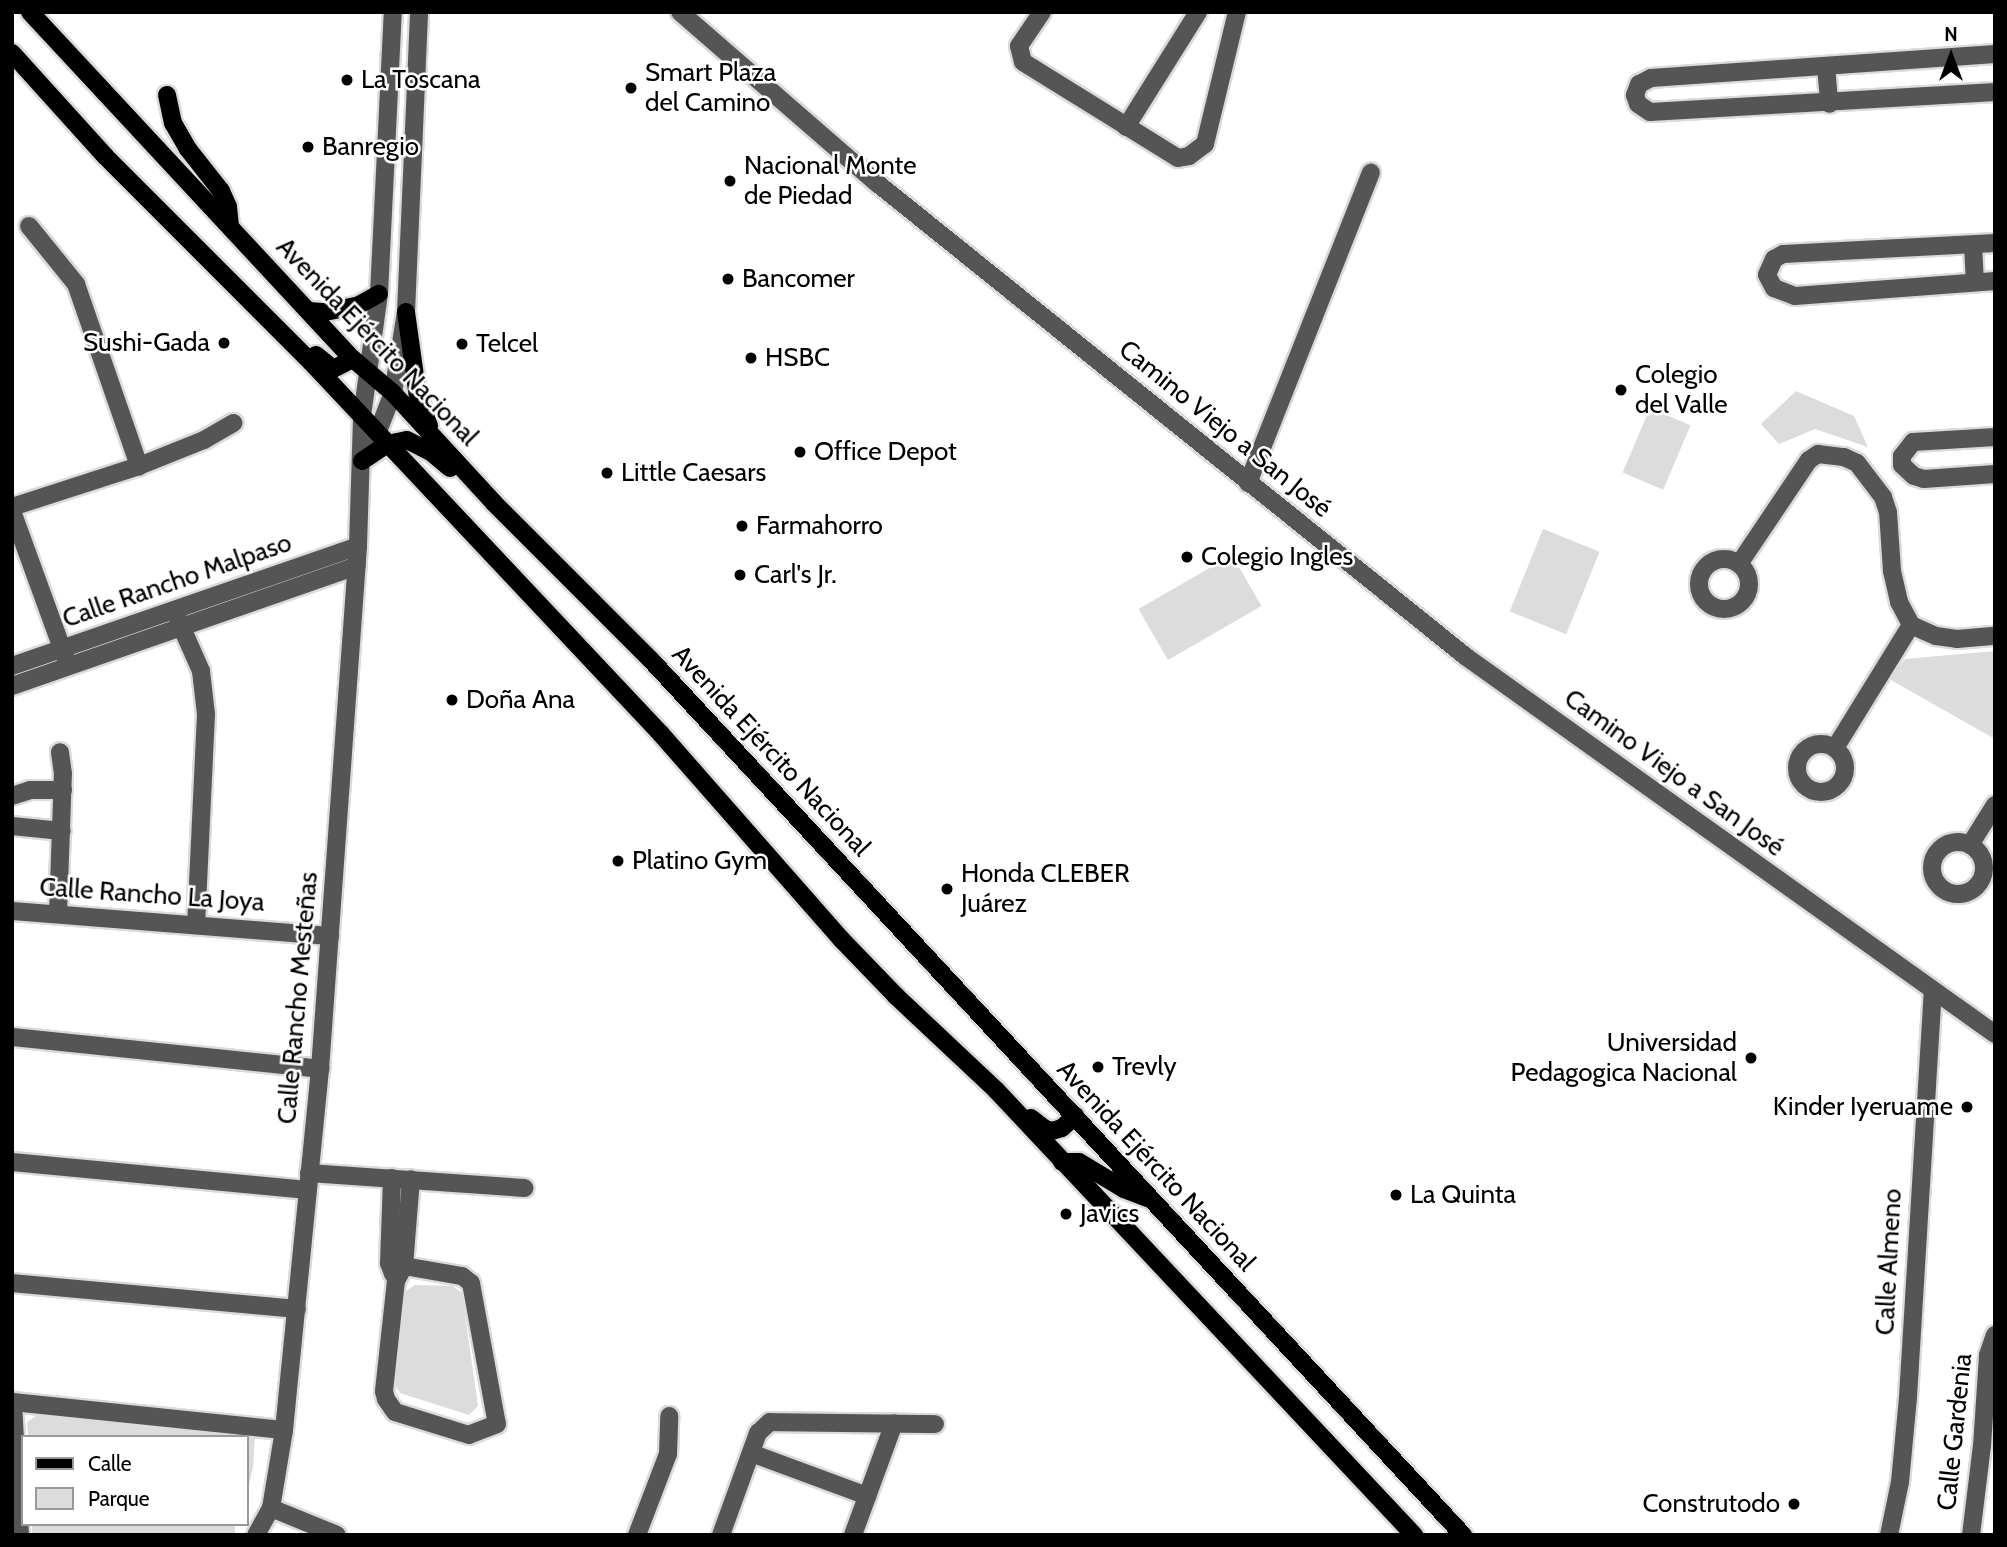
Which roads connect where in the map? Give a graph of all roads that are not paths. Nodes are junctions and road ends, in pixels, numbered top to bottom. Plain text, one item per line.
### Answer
1 (30, 12) edge
2 (393, 12) edge
3 (419, 12) edge
4 (680, 12) edge
5 (1042, 12) edge
6 (1198, 12) edge
7 (1237, 12) edge
8 (12, 53) edge
9 (1995, 54) edge
10 (1826, 66) junction
11 (1995, 92) edge
12 (167, 95) dead end
13 (1829, 104) junction
14 (1126, 127) junction
15 (1371, 172) dead end
16 (29, 226) dead end
17 (230, 226) junction
18 (1995, 243) edge
19 (1973, 245) junction
20 (1995, 281) edge
21 (1975, 282) junction
22 (236, 286) junction
23 (379, 295) junction
24 (310, 311) junction
25 (406, 312) junction
26 (353, 359) junction
27 (370, 371) junction
28 (393, 393) junction
29 (362, 416) junction
30 (233, 423) dead end
31 (433, 435) junction
32 (1995, 437) edge
33 (383, 440) junction
34 (362, 461) junction
35 (139, 466) junction
36 (1995, 474) edge
37 (1248, 483) junction
38 (494, 503) junction
39 (12, 509) edge
40 (358, 546) junction
41 (1739, 564) dead end
42 (357, 566) junction
43 (174, 610) junction
44 (1910, 625) junction
45 (182, 626) junction
46 (1995, 636) edge
47 (63, 649) junction
48 (12, 666) edge
49 (69, 667) junction
50 (12, 686) edge
51 (1835, 748) dead end
52 (60, 752) dead end
53 (63, 790) junction
54 (12, 796) edge
55 (1995, 806) edge
56 (12, 825) edge
57 (62, 831) junction
58 (1970, 845) dead end
59 (12, 911) edge
60 (58, 914) junction
61 (197, 925) junction
62 (330, 936) junction
63 (1933, 991) junction
64 (1995, 1034) edge
65 (12, 1037) edge
66 (320, 1069) junction
67 (996, 1090) junction
68 (1075, 1116) junction
69 (12, 1162) edge
70 (1062, 1162) junction
71 (392, 1178) junction
72 (411, 1179) junction
73 (308, 1181) junction
74 (524, 1188) dead end
75 (1151, 1199) junction
76 (396, 1270) junction
77 (12, 1283) edge
78 (297, 1309) junction
79 (1995, 1335) edge
80 (13, 1402) edge
81 (668, 1416) dead end
82 (894, 1423) junction
83 (935, 1424) dead end
84 (284, 1430) junction
85 (1988, 1449) edge
86 (751, 1453) junction
87 (867, 1496) junction
88 (271, 1508) junction
89 (20, 1535) edge
90 (256, 1535) edge
91 (337, 1535) edge
92 (637, 1535) edge
93 (721, 1535) edge
94 (853, 1535) edge
95 (1414, 1535) edge
96 (1463, 1535) edge
97 (1889, 1535) edge
98 (1971, 1535) edge

1 - 17 main road, Avenida Ejército Nacional
2 - 23 street, Calle Rancho Mesteñas
3 - 25 street, Calle Rancho Mesteñas
4 - 37 street, Camino Viejo a San José
5 - 14 street
6 - 14 street
7 - 14 street
8 - 22 main road
9 - 10 street
10 - 13 street
10 - 13 street
11 - 13 street
12 - 17 main road
15 - 37 street
16 - 35 street
17 - 24 main road, Avenida Ejército Nacional
18 - 19 street
19 - 21 street
19 - 21 street
20 - 21 street
22 - 26 main road
22 - 29 main road
23 - 24 main road
23 - 27 street, Calle Rancho Mesteñas
24 - 26 main road, Avenida Ejército Nacional
25 - 28 street, Calle Rancho Mesteñas
25 - 31 main road
26 - 27 main road, Avenida Ejército Nacional
27 - 28 main road, Avenida Ejército Nacional
27 - 29 street, Calle Rancho Mesteñas
28 - 31 main road, Avenida Ejército Nacional
28 - 33 street, Calle Rancho Mesteñas
29 - 33 main road
29 - 34 street, Calle Rancho Mesteñas
30 - 35 street
31 - 38 main road, Avenida Ejército Nacional
32 - 36 street
33 - 34 street, Calle Rancho Mesteñas
33 - 38 main road
33 - 67 main road
34 - 40 street, Calle Rancho Mesteñas
35 - 39 street
37 - 63 street, Camino Viejo a San José
38 - 68 main road, Avenida Ejército Nacional
39 - 47 street
40 - 42 street, Calle Rancho Mesteñas
40 - 43 street, Calle Rancho Malpaso
41 - 44 street
42 - 45 street, Calle Rancho Malpaso
42 - 62 street, Calle Rancho Mesteñas
43 - 45 street
43 - 47 street, Calle Rancho Malpaso
44 - 46 street
44 - 51 street
45 - 49 street, Calle Rancho Malpaso
45 - 61 street
47 - 48 street, Calle Rancho Malpaso
47 - 49 street
49 - 50 street, Calle Rancho Malpaso
52 - 53 street
53 - 54 street
53 - 57 street
55 - 58 street
56 - 57 street
57 - 60 street
59 - 60 street, Calle Rancho La Joya
60 - 61 street, Calle Rancho La Joya
61 - 62 street, Calle Rancho La Joya
62 - 66 street, Calle Rancho Mesteñas
63 - 64 street, Camino Viejo a San José
63 - 97 street, Calle Almeno
65 - 66 street
66 - 73 street, Calle Rancho Mesteñas
67 - 68 main road
67 - 70 main road
68 - 75 main road, Avenida Ejército Nacional
69 - 73 street
70 - 75 main road
70 - 95 main road
71 - 72 street
71 - 73 street
71 - 76 street
72 - 74 street
72 - 76 street
73 - 78 street, Calle Rancho Mesteñas
75 - 96 main road, Avenida Ejército Nacional
76 - 76 street
77 - 78 street
78 - 84 street, Calle Rancho Mesteñas
79 - 85 street, Calle Gardenia
80 - 84 street
80 - 89 street
81 - 92 street
82 - 83 street
82 - 86 street
82 - 87 street
84 - 88 street, Calle Rancho Mesteñas
85 - 98 street, Calle Gardenia
86 - 87 street
86 - 93 street
87 - 94 street
88 - 90 street, Calle Rancho Mesteñas
88 - 91 street

